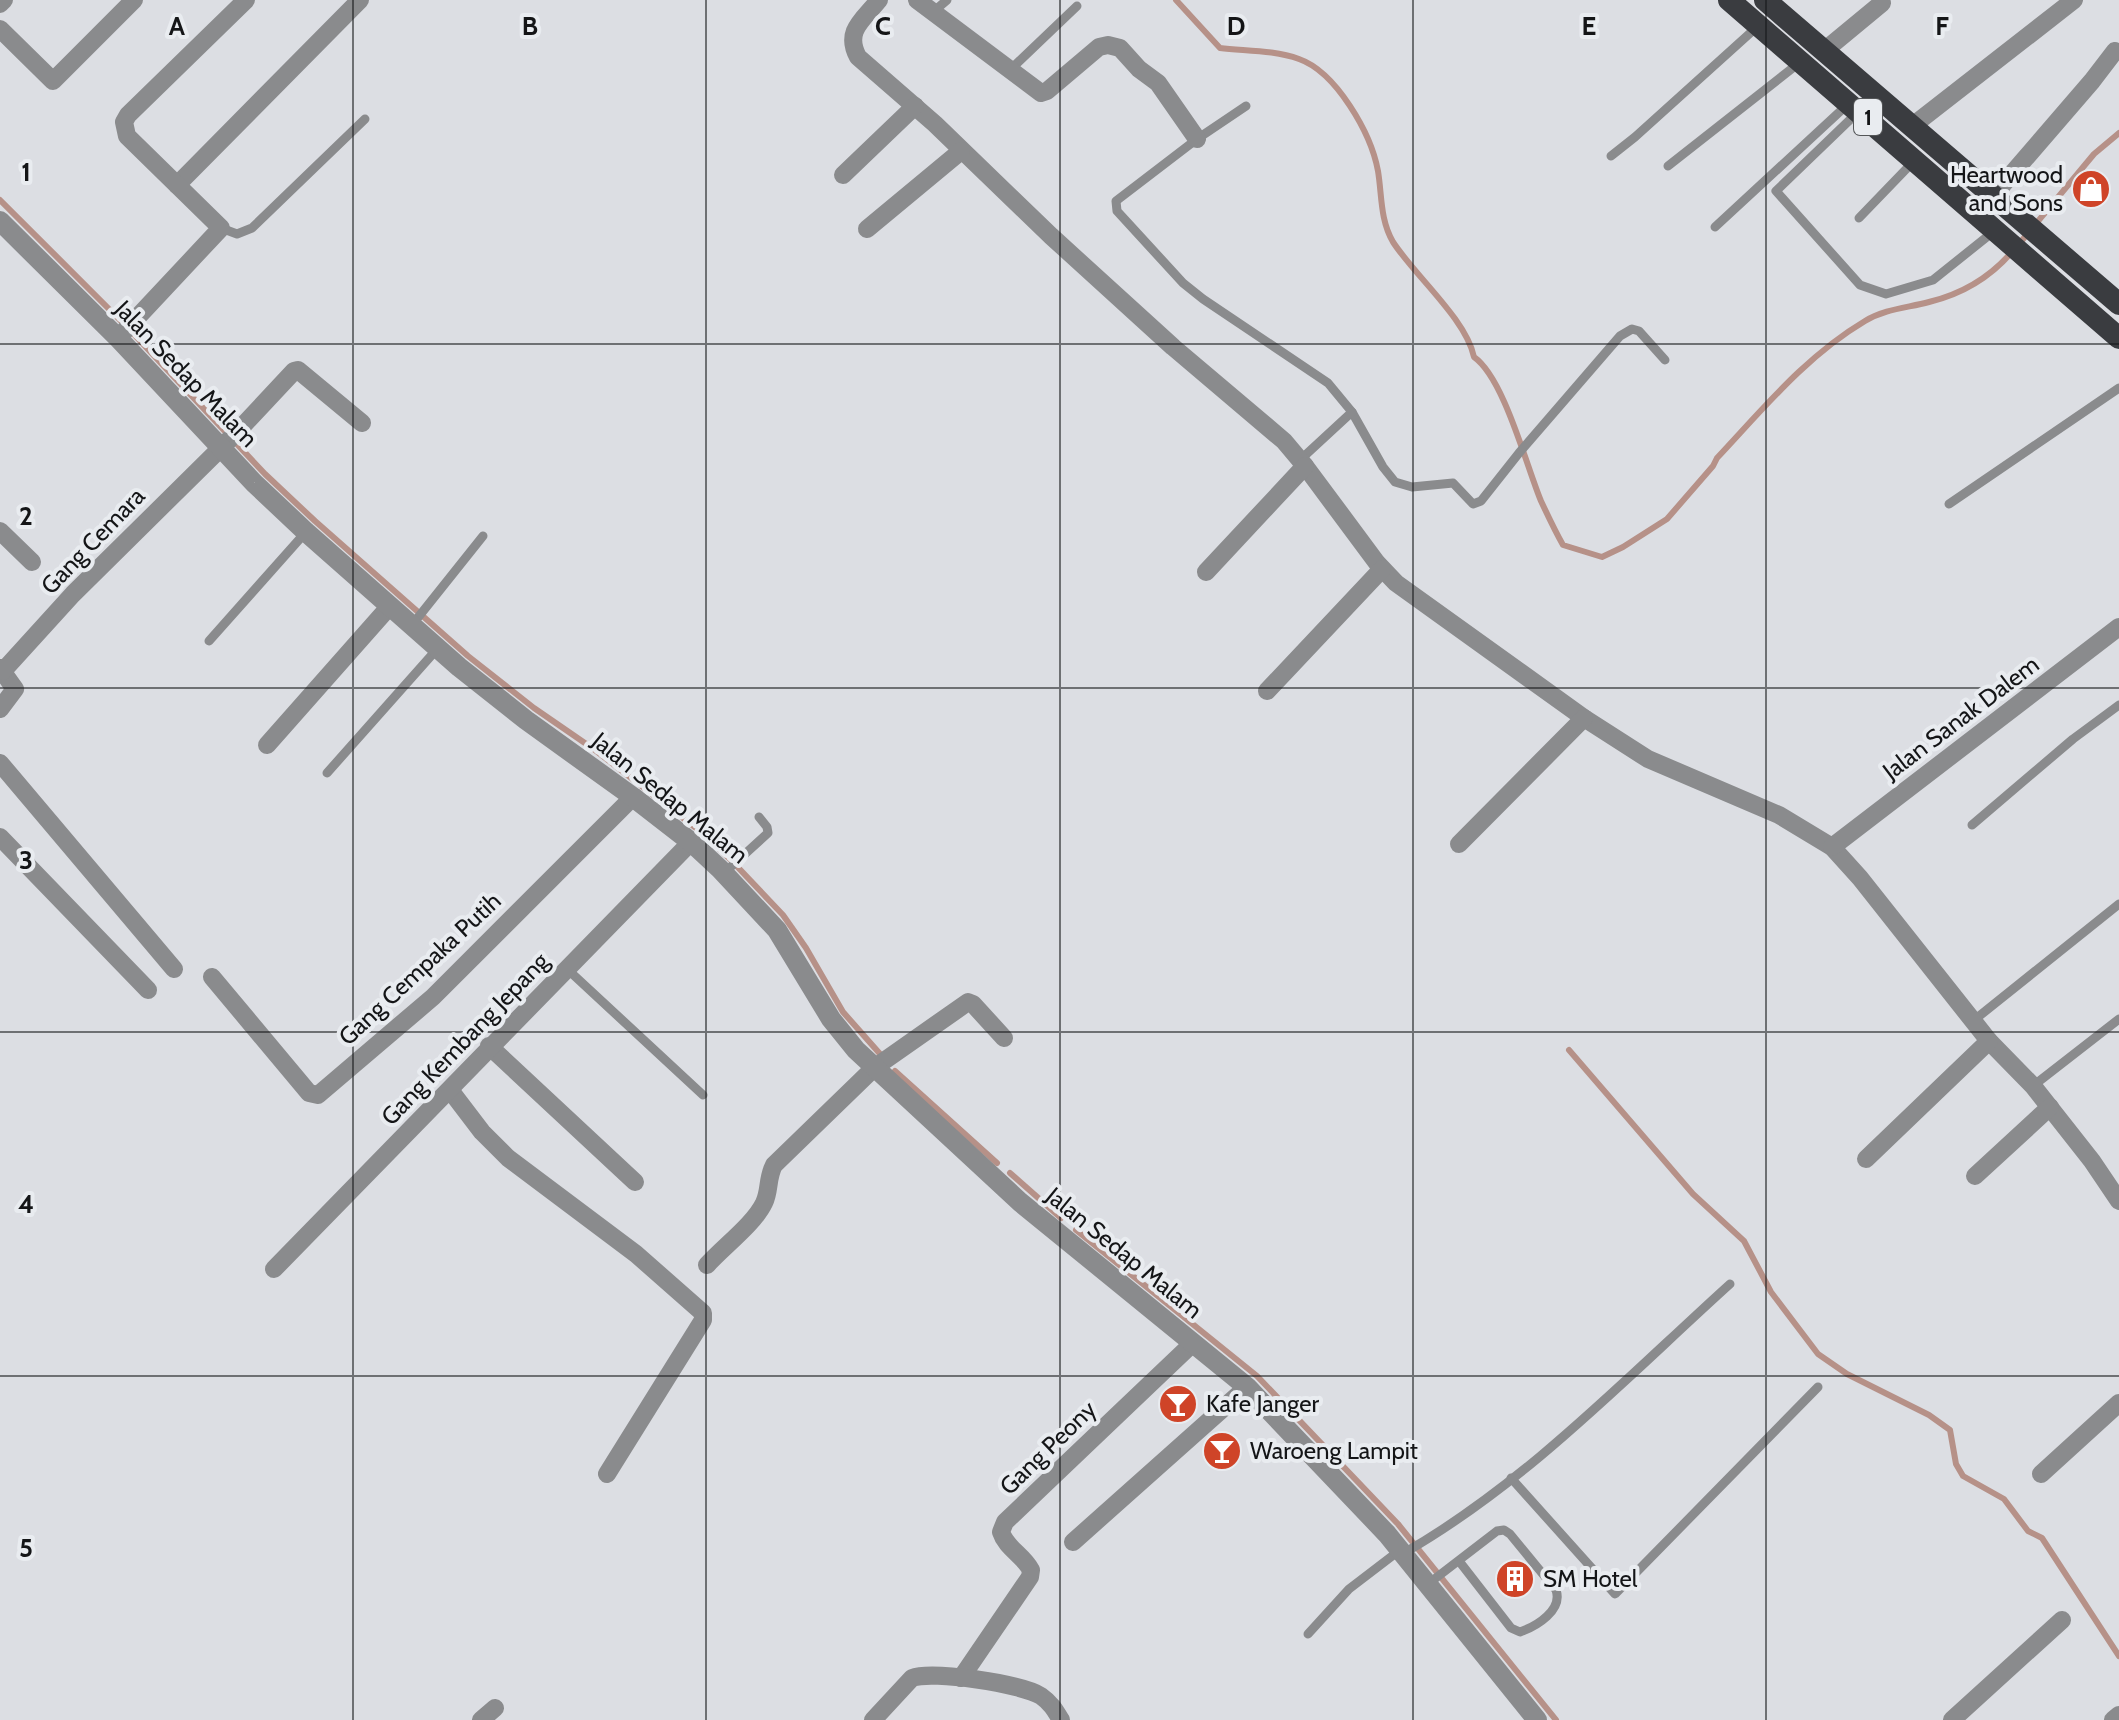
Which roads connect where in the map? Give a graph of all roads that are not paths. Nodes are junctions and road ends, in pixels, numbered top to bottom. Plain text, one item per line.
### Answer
1 (134, 0) edge
2 (246, 0) edge
3 (360, 0) edge
4 (879, 0) edge
5 (917, 0) edge
6 (1729, 0) edge
7 (1765, 0) edge
8 (2074, 0) edge
9 (1882, 3) dead end
10 (940, 6) edge
11 (1077, 6) dead end
12 (1759, 26) junction
13 (0, 29) edge
14 (1824, 51) junction
15 (2115, 51) dead end
16 (1801, 61) junction
17 (1011, 69) junction
18 (915, 106) junction
19 (1246, 106) dead end
20 (1855, 106) junction
21 (365, 119) dead end
22 (1911, 127) junction
23 (1197, 139) junction
24 (961, 151) junction
25 (1611, 156) dead end
26 (1916, 160) junction
27 (1668, 166) dead end
28 (843, 175) dead end
29 (177, 185) junction
30 (1992, 197) junction
31 (1859, 218) dead end
32 (0, 221) edge
33 (1715, 227) dead end
34 (221, 228) junction
35 (867, 229) dead end
36 (2007, 229) junction
37 (2119, 304) edge
38 (125, 330) junction
39 (2119, 338) edge
40 (1665, 360) dead end
41 (2116, 388) edge
42 (1352, 412) junction
43 (362, 423) dead end
44 (229, 440) junction
45 (1302, 463) junction
46 (1949, 504) dead end
47 (0, 531) edge
48 (306, 532) junction
49 (483, 536) dead end
50 (32, 562) dead end
51 (1382, 569) junction
52 (1206, 572) dead end
53 (389, 607) junction
54 (416, 621) junction
55 (2119, 627) edge
56 (209, 641) dead end
57 (438, 648) junction
58 (2, 670) edge
59 (1267, 691) dead end
60 (2119, 705) edge
61 (0, 709) edge
62 (1584, 718) junction
63 (267, 745) dead end
64 (0, 763) edge
65 (327, 773) dead end
66 (633, 797) junction
67 (759, 817) dead end
68 (1972, 825) dead end
69 (0, 837) edge
70 (691, 842) junction
71 (1459, 844) dead end
72 (1832, 847) junction
73 (732, 866) junction
74 (2119, 904) edge
75 (566, 968) junction
76 (174, 969) dead end
77 (212, 977) dead end
78 (148, 990) dead end
79 (2119, 1019) edge
80 (1973, 1021) junction
81 (1004, 1038) dead end
82 (1989, 1041) junction
83 (489, 1046) junction
84 (884, 1061) junction
85 (2033, 1086) junction
86 (450, 1090) junction
87 (703, 1095) dead end
88 (2050, 1107) junction
89 (1866, 1159) dead end
90 (1975, 1176) dead end
91 (635, 1182) dead end
92 (2119, 1201) edge
93 (707, 1265) dead end
94 (274, 1269) dead end
95 (1730, 1284) dead end
96 (1193, 1343) junction
97 (1247, 1387) junction
98 (1818, 1387) dead end
99 (2119, 1403) edge
100 (607, 1474) dead end
101 (2041, 1474) dead end
102 (1511, 1478) junction
103 (1073, 1542) dead end
104 (1406, 1550) junction
105 (1459, 1561) junction
106 (1432, 1582) junction
107 (2062, 1620) dead end
108 (1308, 1634) dead end
109 (961, 1678) junction
110 (2119, 1715) edge
111 (873, 1720) edge
112 (1061, 1720) edge
113 (1537, 1720) edge
114 (1952, 1720) edge
115 (2113, 1720) edge

1 - 13 street
2 - 29 street
3 - 29 street
4 - 18 street
5 - 10 street
6 - 12 highway, 1
7 - 14 highway, 1
8 - 22 street
9 - 14 street
10 - 17 street
11 - 17 lane
12 - 16 highway, 1
12 - 25 lane
14 - 22 highway, 1
15 - 30 street
16 - 20 highway, 1
16 - 27 lane
17 - 23 street
18 - 24 street
18 - 28 street
19 - 23 lane
20 - 26 highway, 1
20 - 33 lane
20 - 36 lane
21 - 34 lane
22 - 30 highway, 1
23 - 42 lane
24 - 35 street
24 - 45 street
26 - 31 lane
26 - 36 highway, 1
29 - 34 street
30 - 36 highway, 1
32 - 38 street, Jalan Sedap Malam
34 - 38 street
36 - 37 highway, 1
36 - 39 highway, 1
38 - 44 street, Jalan Sedap Malam
40 - 42 lane
41 - 46 lane
42 - 45 lane
43 - 44 street, Gang Cemara
44 - 48 street, Jalan Sedap Malam
44 - 58 street, Gang Cemara
45 - 51 street
45 - 52 street
47 - 50 street
48 - 53 street, Jalan Sedap Malam
48 - 56 lane
49 - 54 lane
51 - 59 street
51 - 62 street
53 - 54 street, Jalan Sedap Malam
53 - 63 street
54 - 57 street, Jalan Sedap Malam
55 - 72 street, Jalan Sanak Dalem
57 - 65 lane
57 - 66 street, Jalan Sedap Malam
58 - 61 street
60 - 68 lane
62 - 71 street
62 - 72 street
64 - 76 street
66 - 70 street, Jalan Sedap Malam
66 - 77 street, Gang Cempaka Putih
67 - 73 lane
69 - 78 street
70 - 73 street, Jalan Sedap Malam
70 - 75 street, Gang Kembang Jepang
72 - 80 street
73 - 84 street, Jalan Sedap Malam
74 - 80 lane
75 - 83 street, Gang Kembang Jepang
75 - 87 lane
79 - 85 lane
80 - 82 street
81 - 84 street
82 - 85 street
82 - 89 street
83 - 86 street, Gang Kembang Jepang
83 - 91 street
84 - 93 street
84 - 96 street, Jalan Sedap Malam
85 - 88 street
86 - 94 street, Gang Kembang Jepang
86 - 100 street
88 - 90 street
88 - 92 street
95 - 102 lane
96 - 97 street, Jalan Sedap Malam
96 - 109 street, Gang Peony
97 - 103 street
97 - 104 street, Jalan Sedap Malam
98 - 102 lane
99 - 101 street
102 - 104 lane
104 - 106 street, Jalan Sedap Malam
104 - 108 lane
105 - 105 lane
105 - 106 lane
106 - 113 street, Jalan Sedap Malam
107 - 114 street
109 - 111 street
109 - 112 street
110 - 115 street

